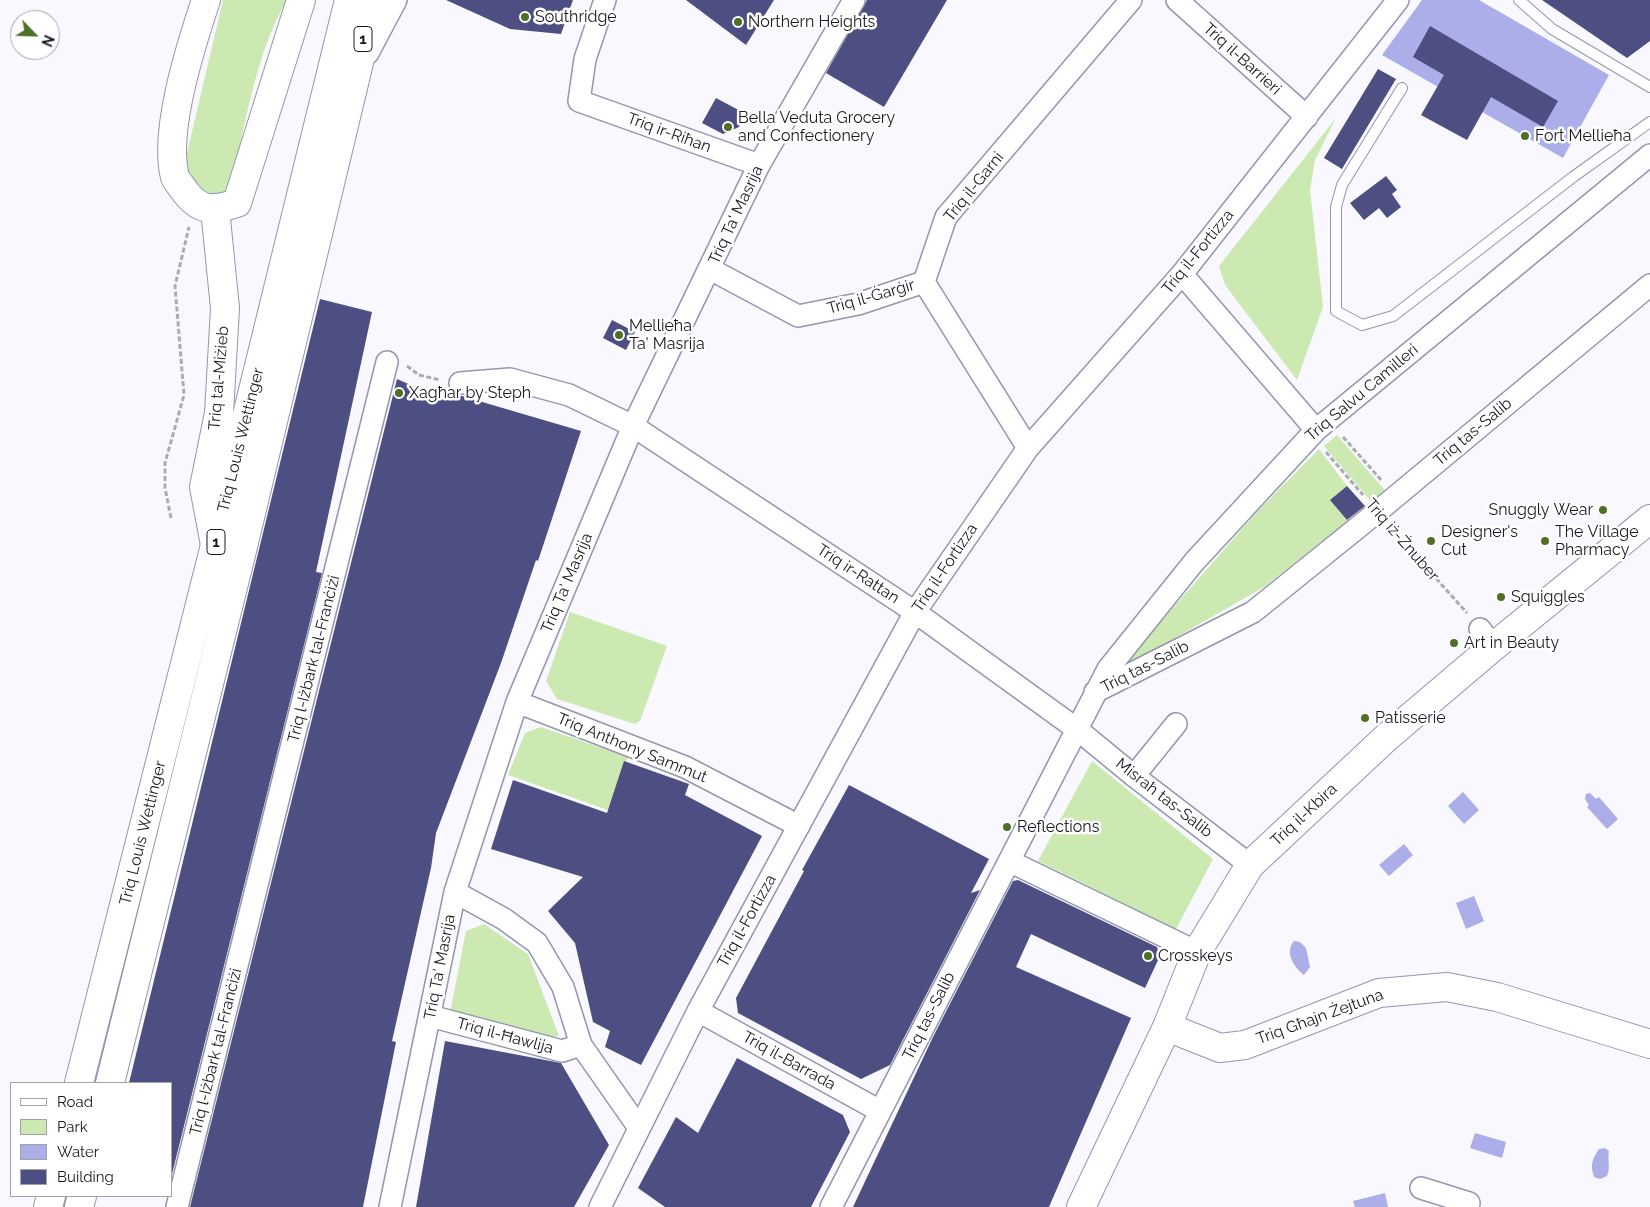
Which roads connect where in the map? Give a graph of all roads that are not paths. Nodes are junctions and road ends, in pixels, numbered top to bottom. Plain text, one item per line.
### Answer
1 (206, 0) edge
2 (301, 0) edge
3 (349, 0) edge
4 (374, 0) edge
5 (396, 0) edge
6 (605, 0) edge
7 (854, 0) edge
8 (1131, 0) edge
9 (1177, 0) edge
10 (1398, 0) edge
11 (1519, 0) edge
12 (354, 78) junction
13 (1650, 87) edge
14 (1402, 88) dead end
15 (1307, 117) junction
16 (1650, 122) edge
17 (1650, 155) edge
18 (759, 165) junction
19 (205, 206) junction
20 (710, 269) junction
21 (1182, 274) junction
22 (924, 282) junction
23 (1650, 285) edge
24 (387, 362) road end
25 (460, 383) road end
26 (633, 426) junction
27 (1318, 428) junction
28 (1028, 448) junction
29 (1650, 519) edge
30 (215, 545) junction
31 (915, 612) junction
32 (1095, 692) junction
33 (517, 702) junction
34 (1176, 724) dead end
35 (1078, 730) junction
36 (1134, 776) junction
37 (799, 826) junction
38 (1009, 861) junction
39 (1250, 865) junction
40 (455, 892) junction
41 (1197, 952) junction
42 (698, 1010) junction
43 (430, 1016) junction
44 (1166, 1027) junction
45 (1650, 1044) edge
46 (581, 1045) junction
47 (80, 1082) edge
48 (110, 1082) edge
49 (880, 1111) junction
50 (639, 1128) junction
51 (1421, 1188) dead end
52 (177, 1207) edge
53 (390, 1207) edge
54 (600, 1207) edge
55 (831, 1207) edge
56 (1081, 1207) edge
57 (1468, 1207) edge

1 - 19 main road
2 - 19 main road
3 - 30 main road, Triq Louis Wettinger / 1
4 - 12 main road, Triq Louis Wettinger / 1
5 - 12 street
6 - 18 street, Triq ir-Riħan
7 - 18 street, Triq Ta' Masrija
8 - 22 street, Triq il-Garni
9 - 15 street, Triq il-Barrieri
10 - 15 street, Triq il-Fortizza
11 - 13 lane
12 - 48 main road, Triq Louis Wettinger / 1
14 - 16 lane
15 - 21 street, Triq il-Fortizza
17 - 27 street, Triq Salvu Camilleri
18 - 20 street, Triq Ta' Masrija
19 - 30 main road, Triq tal-Miżieb
20 - 22 street, Triq il-Ġarġir
20 - 26 street, Triq Ta' Masrija
21 - 27 street
21 - 28 street, Triq il-Fortizza
22 - 28 street
23 - 32 street, Triq tas-Salib
24 - 52 street, Triq l-Iżbark tal-Franċiżi
25 - 26 street
26 - 31 street, Triq ir-Rattan
26 - 33 street, Triq Ta' Masrija
27 - 32 street, Triq Salvu Camilleri
28 - 31 street, Triq il-Fortizza
29 - 39 main road, Triq il-Kbira
30 - 47 main road, Triq Louis Wettinger / 1
31 - 35 street, Triq ir-Rattan
31 - 37 street, Triq il-Fortizza
32 - 35 street, Triq tas-Salib
33 - 37 street, Triq Anthony Sammut
33 - 40 street, Triq Ta' Masrija
34 - 36 street
35 - 36 street, Misraħ tas-Salib
35 - 38 street, Triq tas-Salib
36 - 39 street, Misraħ tas-Salib
37 - 42 street, Triq il-Fortizza
38 - 41 street
38 - 49 street, Triq tas-Salib
39 - 41 main road, Triq il-Kbira
40 - 43 street, Triq Ta' Masrija
40 - 46 street
41 - 44 main road, Triq il-Kbira
42 - 49 street, Triq il-Barrada
42 - 50 street, Triq il-Fortizza
43 - 46 street, Triq il-Ħawlija
43 - 53 street, Triq Ta' Masrija
44 - 45 main road, Triq Għajn Żejtuna
44 - 56 main road, Triq il-Kbira
46 - 50 street
49 - 55 street, Triq tas-Salib
50 - 54 street, Triq il-Fortizza
51 - 57 street

